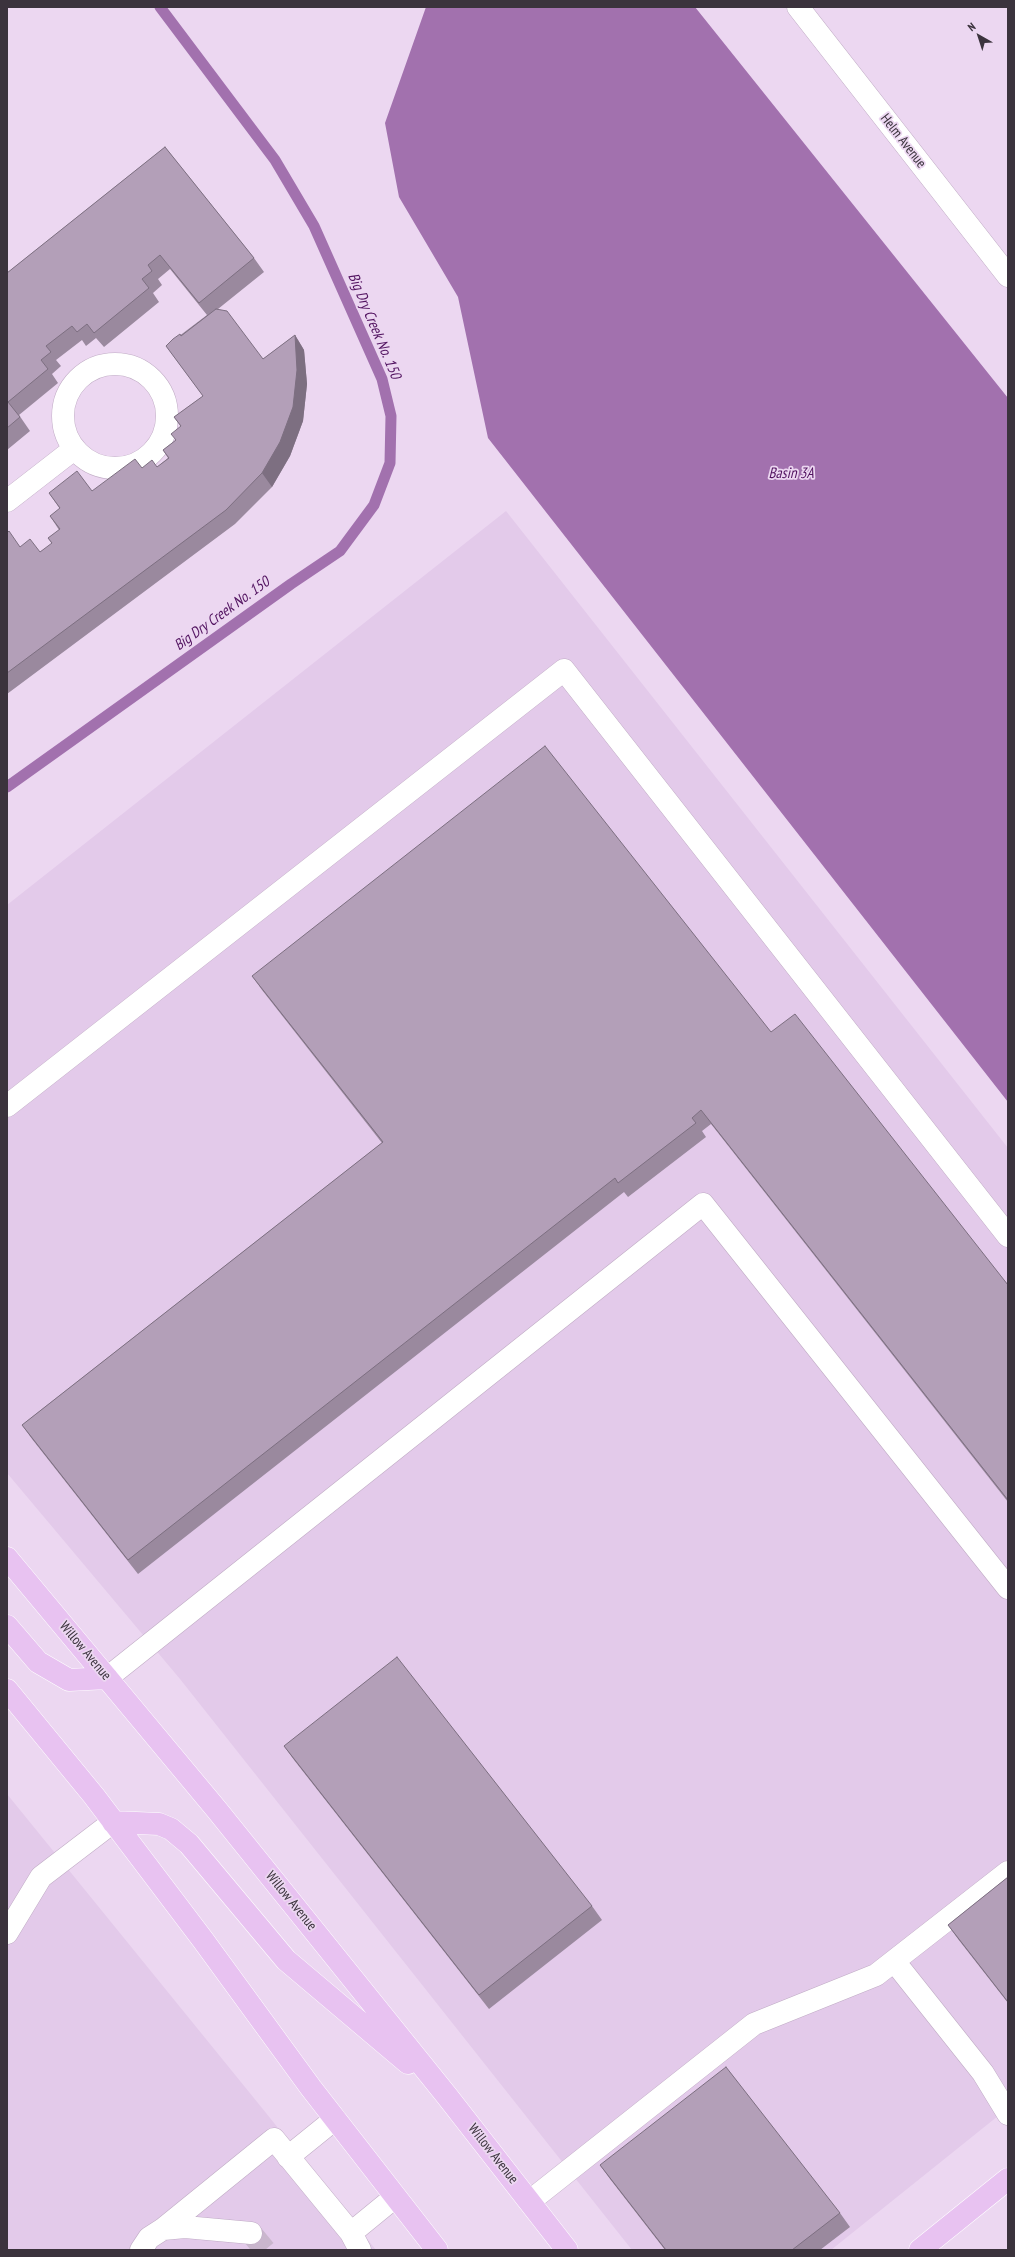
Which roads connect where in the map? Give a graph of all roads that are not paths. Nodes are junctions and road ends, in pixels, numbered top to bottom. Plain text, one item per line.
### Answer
1 (798, 7) edge
2 (1008, 276) edge
3 (74, 448) junction
4 (7, 501) edge
5 (7, 1106) edge
6 (1008, 1236) edge
7 (7, 1558) edge
8 (1008, 1588) edge
9 (7, 1626) edge
10 (107, 1678) junction
11 (7, 1690) edge
12 (113, 1822) junction
13 (1008, 1872) edge
14 (7, 1933) edge
15 (894, 1961) junction
16 (447, 2096) junction
17 (1008, 2114) edge
18 (335, 2119) junction
19 (288, 2157) junction
20 (1008, 2179) edge
21 (395, 2197) junction
22 (530, 2201) junction
23 (163, 2229) junction
24 (251, 2233) dead end
25 (356, 2241) edge
26 (142, 2250) edge
27 (437, 2250) edge
28 (567, 2250) edge
29 (920, 2250) edge

1 - 2 street, Helm Avenue
3 - 3 street
3 - 4 street
5 - 6 street
7 - 10 main road, Willow Avenue
8 - 10 street
9 - 10 main road
10 - 16 main road, Willow Avenue
11 - 12 main road
12 - 14 street
12 - 16 main road
12 - 18 main road
13 - 15 street
15 - 17 street
15 - 22 street
16 - 22 main road, Willow Avenue
18 - 19 street
18 - 21 main road
19 - 23 street
19 - 25 street
20 - 29 main road
21 - 25 street
21 - 27 main road
22 - 28 main road, Willow Avenue
23 - 24 street
23 - 26 street

